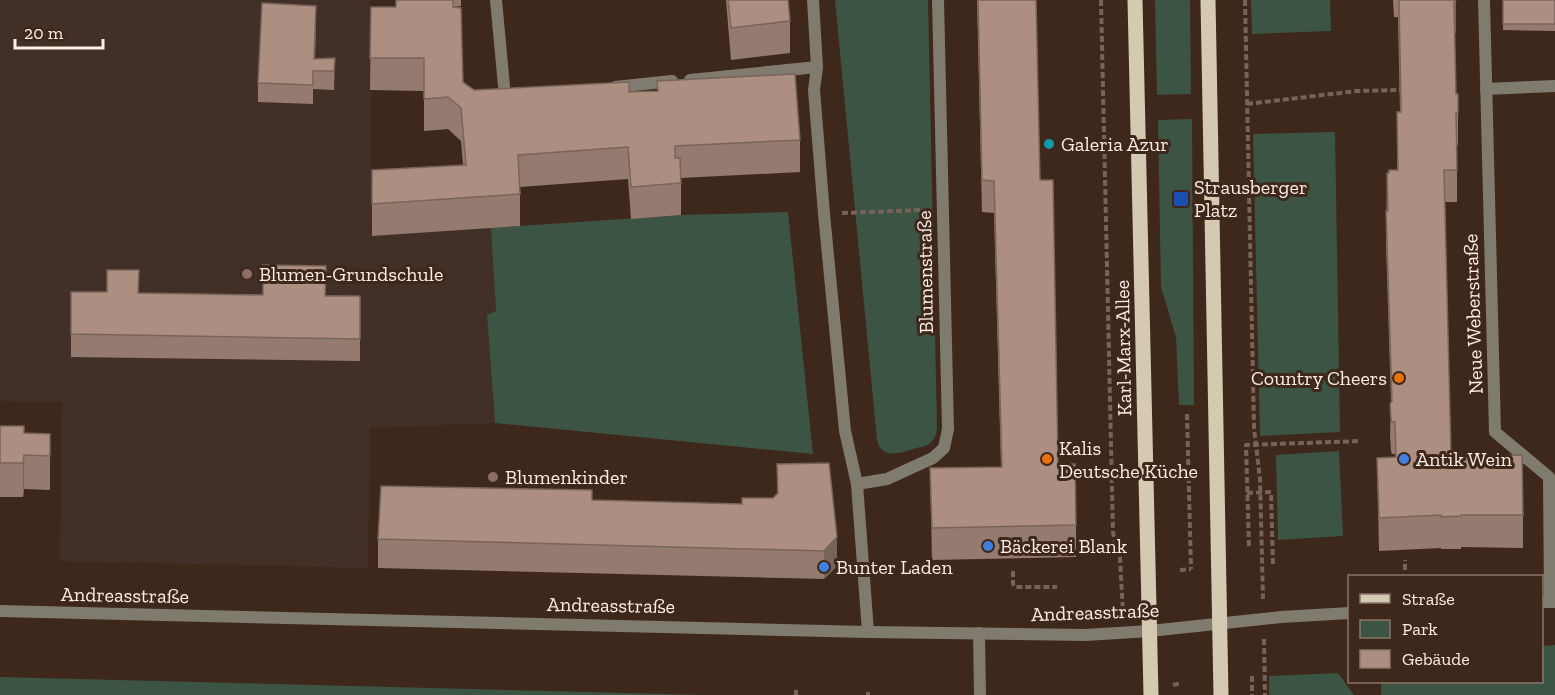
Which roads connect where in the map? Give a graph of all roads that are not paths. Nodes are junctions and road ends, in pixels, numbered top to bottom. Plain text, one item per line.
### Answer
1 (496, 0) edge
2 (813, 0) edge
3 (938, 0) edge
4 (1135, 0) edge
5 (1208, 0) edge
6 (1484, 0) edge
7 (817, 67) junction
8 (1555, 86) edge
9 (600, 88) edge
10 (1486, 89) junction
11 (529, 95) edge
12 (857, 484) junction
13 (1549, 602) edge
14 (0, 611) edge
15 (1348, 613) edge
16 (1220, 624) junction
17 (1150, 631) junction
18 (868, 632) junction
19 (979, 633) junction
20 (980, 695) edge
21 (1152, 695) edge
22 (1221, 695) edge

1 - 11 street
2 - 7 street
3 - 12 street, Blumenstraße
4 - 17 main road, Karl-Marx-Allee
5 - 16 main road
6 - 10 street, Neue Weberstraße
7 - 9 street
7 - 12 street
8 - 10 street
10 - 13 street, Neue Weberstraße
12 - 18 street
14 - 18 street, Andreasstraße
15 - 16 street, Andreasstraße
16 - 17 street, Andreasstraße
16 - 22 main road
17 - 19 street, Andreasstraße
17 - 21 main road, Karl-Marx-Allee
18 - 19 street, Andreasstraße
19 - 20 street

